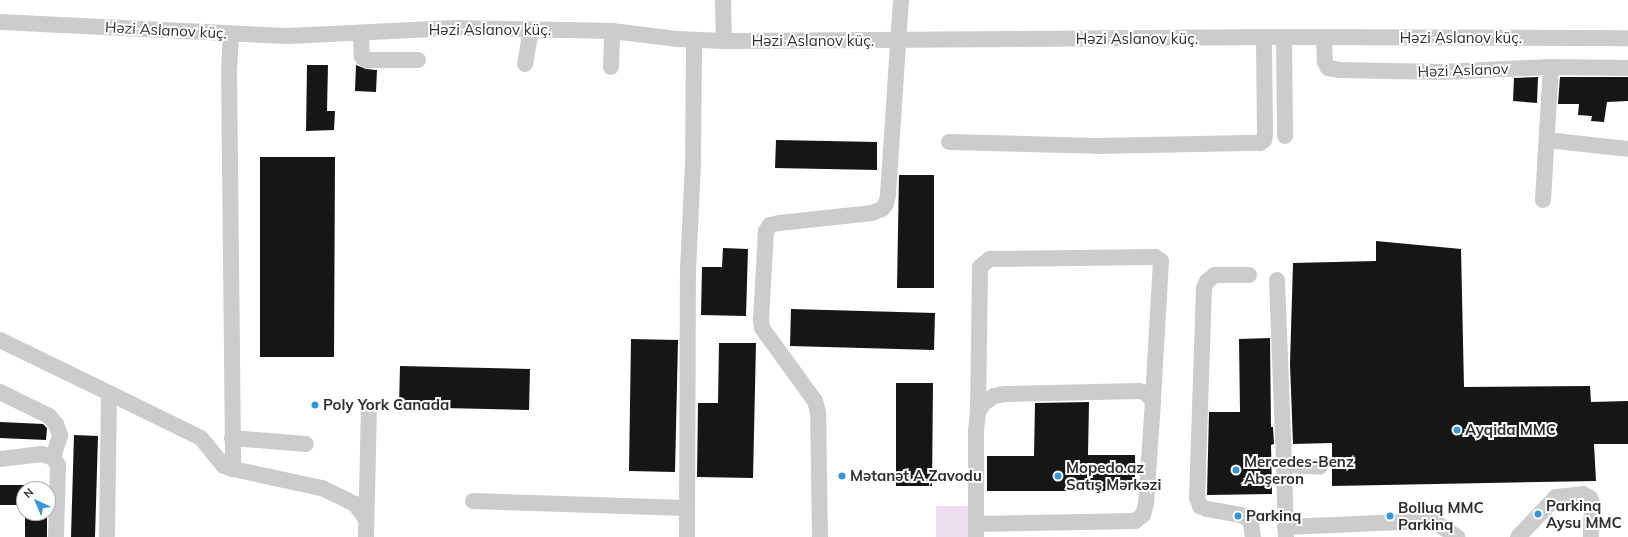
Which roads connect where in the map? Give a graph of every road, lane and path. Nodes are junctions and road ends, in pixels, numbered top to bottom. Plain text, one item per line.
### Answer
1 (723, 0) edge
2 (901, 0) edge
3 (0, 22) edge
4 (531, 30) junction
5 (612, 31) junction
6 (361, 33) junction
7 (231, 34) junction
8 (1284, 37) junction
9 (1264, 38) junction
10 (1324, 38) junction
11 (1628, 38) edge
12 (694, 40) junction
13 (724, 41) junction
14 (899, 41) junction
15 (418, 60) dead end
16 (525, 64) dead end
17 (611, 67) dead end
18 (1551, 67) junction
19 (1628, 68) edge
20 (1285, 136) dead end
21 (1547, 140) junction
22 (949, 142) dead end
23 (1628, 149) edge
24 (1543, 200) dead end
25 (1249, 275) dead end
26 (1277, 280) dead end
27 (0, 340) edge
28 (0, 392) edge
29 (108, 393) junction
30 (1153, 401) junction
31 (369, 409) dead end
32 (978, 412) junction
33 (232, 438) junction
34 (306, 444) dead end
35 (53, 458) junction
36 (0, 459) edge
37 (1284, 466) junction
38 (1320, 467) dead end
39 (233, 469) junction
40 (473, 501) dead end
41 (687, 508) junction
42 (366, 519) junction
43 (976, 531) edge
44 (1286, 532) edge
45 (56, 537) edge
46 (107, 537) edge
47 (366, 537) edge
48 (687, 537) edge
49 (820, 537) edge
50 (1253, 537) edge
51 (1457, 537) edge
52 (1518, 537) edge
53 (1592, 537) edge

1 - 13 street
2 - 14 street
3 - 7 street, Həzi Aslanov küç.
4 - 5 street, Həzi Aslanov küç.
4 - 6 street, Həzi Aslanov küç.
4 - 16 street
5 - 12 street, Həzi Aslanov küç.
5 - 17 street
6 - 7 street, Həzi Aslanov küç.
6 - 15 street
7 - 33 street
8 - 9 street, Həzi Aslanov küç.
8 - 10 street, Həzi Aslanov küç.
8 - 20 street
9 - 14 street, Həzi Aslanov küç.
9 - 22 street
10 - 11 street, Həzi Aslanov küç.
10 - 18 street, Həzi Aslanov
12 - 13 street, Həzi Aslanov küç.
12 - 41 street
13 - 14 street, Həzi Aslanov küç.
14 - 49 street
18 - 19 street, Həzi Aslanov
18 - 21 street
21 - 23 street
21 - 24 street
25 - 50 street
26 - 37 street
27 - 29 street
28 - 35 street
29 - 39 street
29 - 46 street
30 - 32 street
30 - 32 street
30 - 43 street
31 - 42 street
32 - 43 street
33 - 34 street
33 - 39 street
35 - 36 street
35 - 45 street
37 - 38 street
37 - 44 street
39 - 42 street
40 - 41 street
41 - 48 street
42 - 47 street
44 - 51 street
52 - 53 street

